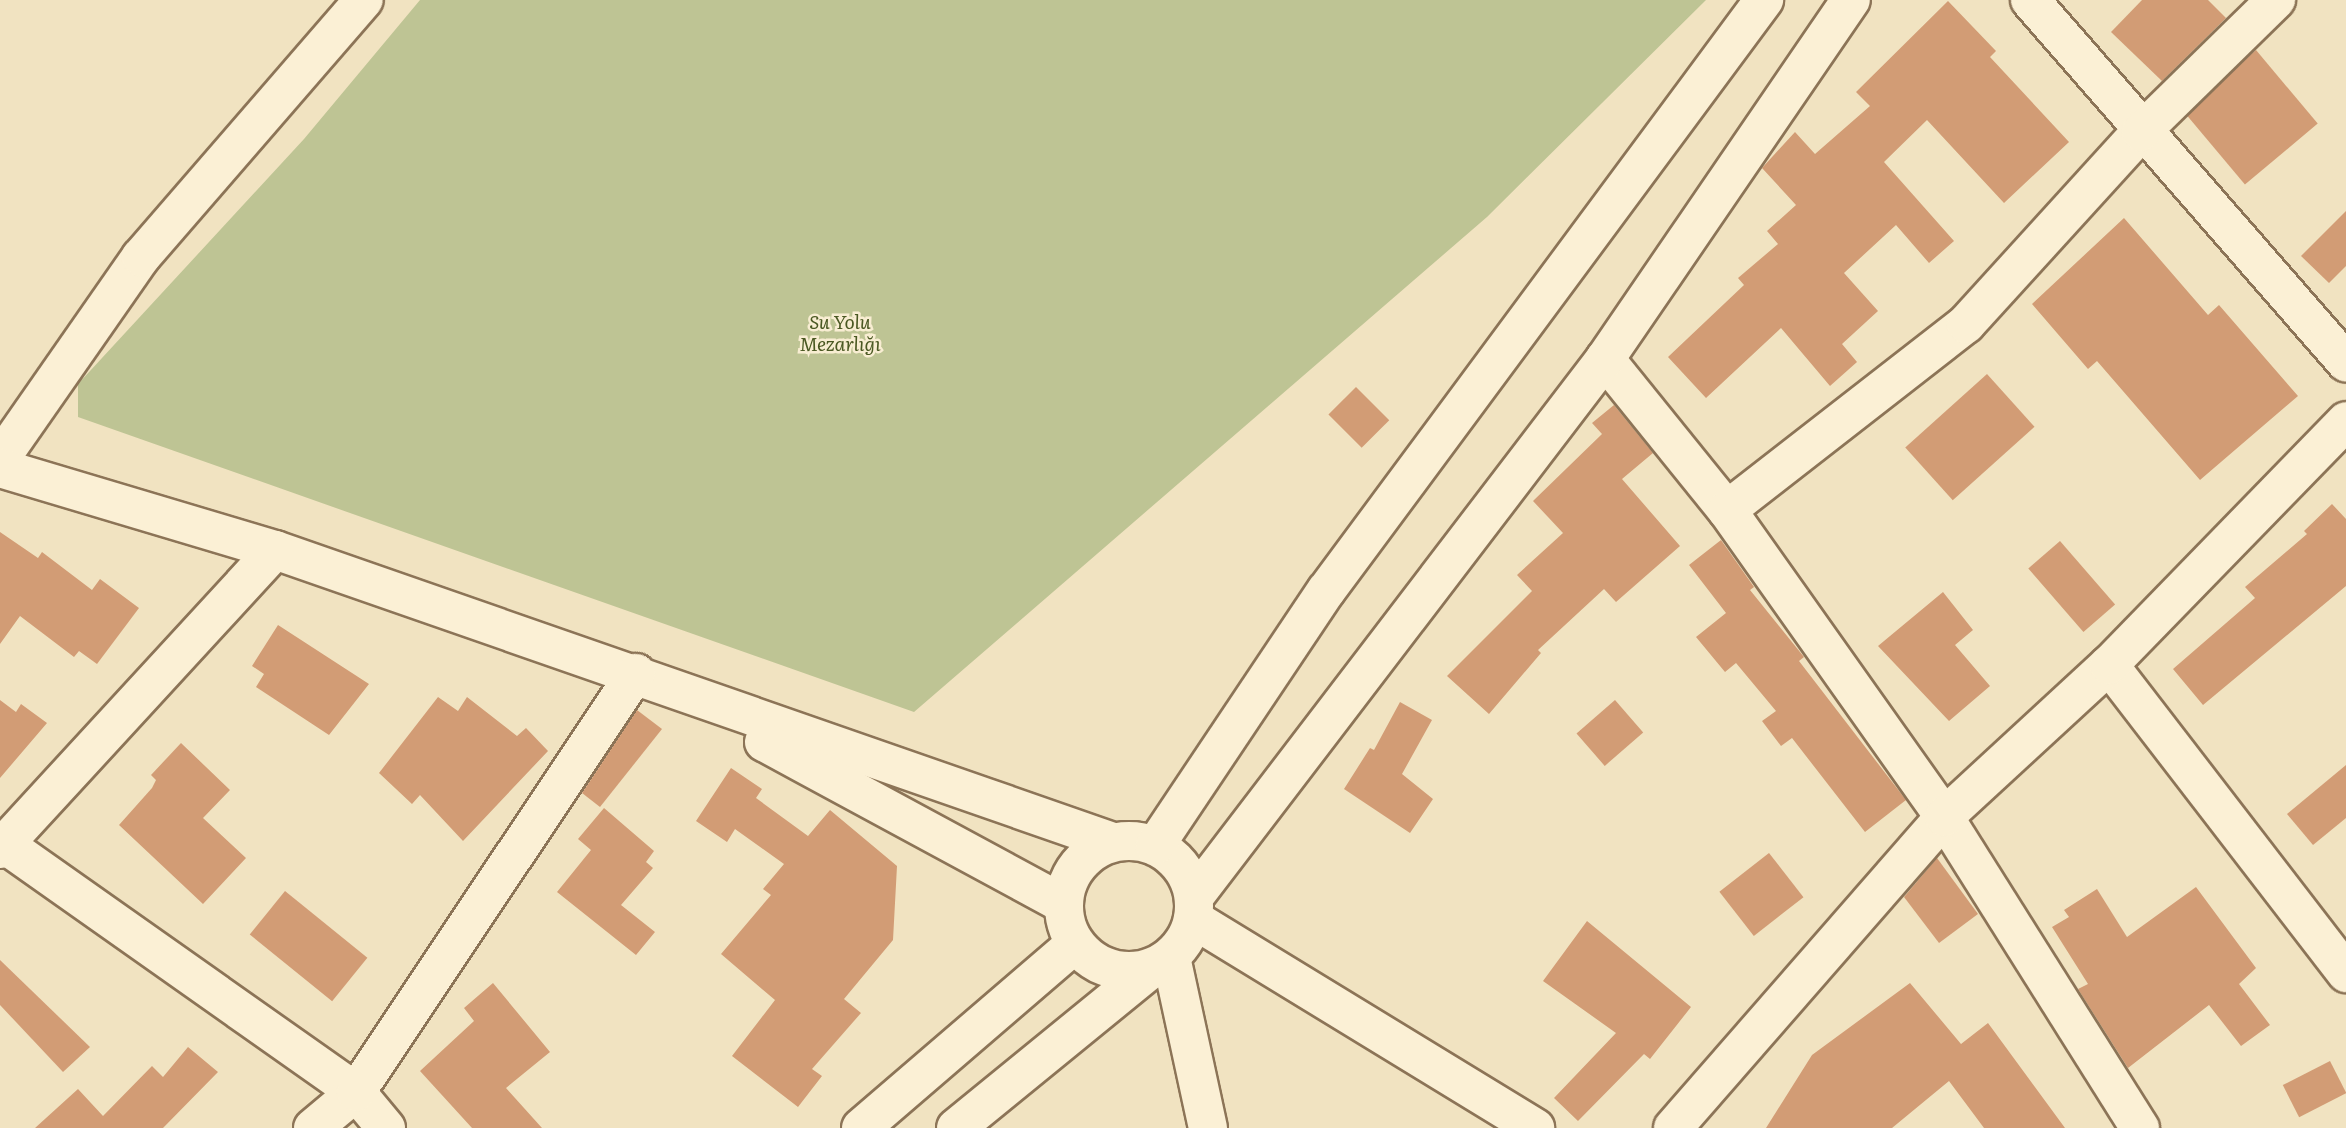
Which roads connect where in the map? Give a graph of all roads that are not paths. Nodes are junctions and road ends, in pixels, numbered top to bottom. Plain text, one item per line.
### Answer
1 (364, 0) edge
2 (1765, 0) edge
3 (1851, 0) edge
4 (2030, 0) edge
5 (2276, 0) edge
6 (2141, 132) junction
7 (1605, 359) junction
8 (2346, 362) edge
9 (2346, 421) edge
10 (0, 460) edge
11 (0, 468) edge
12 (1727, 510) junction
13 (275, 550) junction
14 (2109, 665) junction
15 (636, 673) junction
16 (1944, 817) junction
17 (1113, 842) junction
18 (2, 844) edge
19 (1155, 846) junction
20 (1063, 904) junction
21 (1194, 908) junction
22 (1075, 944) junction
23 (1161, 962) junction
24 (2346, 973) edge
25 (356, 1092) junction
26 (313, 1128) edge
27 (386, 1128) edge
28 (861, 1128) edge
29 (956, 1128) edge
30 (1208, 1128) edge
31 (1535, 1128) edge
32 (1673, 1128) edge
33 (2140, 1128) edge

1 - 10 street
2 - 19 street
3 - 7 street
4 - 6 street
5 - 6 street
6 - 8 street
6 - 12 street
7 - 12 street
7 - 21 street
9 - 14 street
11 - 13 street
12 - 16 street
13 - 15 street
13 - 18 street
14 - 16 street
14 - 24 street
15 - 17 street
15 - 20 street
15 - 25 street
16 - 32 street
16 - 33 street
17 - 19 street
17 - 20 street
18 - 25 street
19 - 21 street
20 - 22 street
21 - 23 street
21 - 31 street
22 - 23 street
22 - 28 street
23 - 29 street
23 - 30 street
25 - 26 street
25 - 27 street

